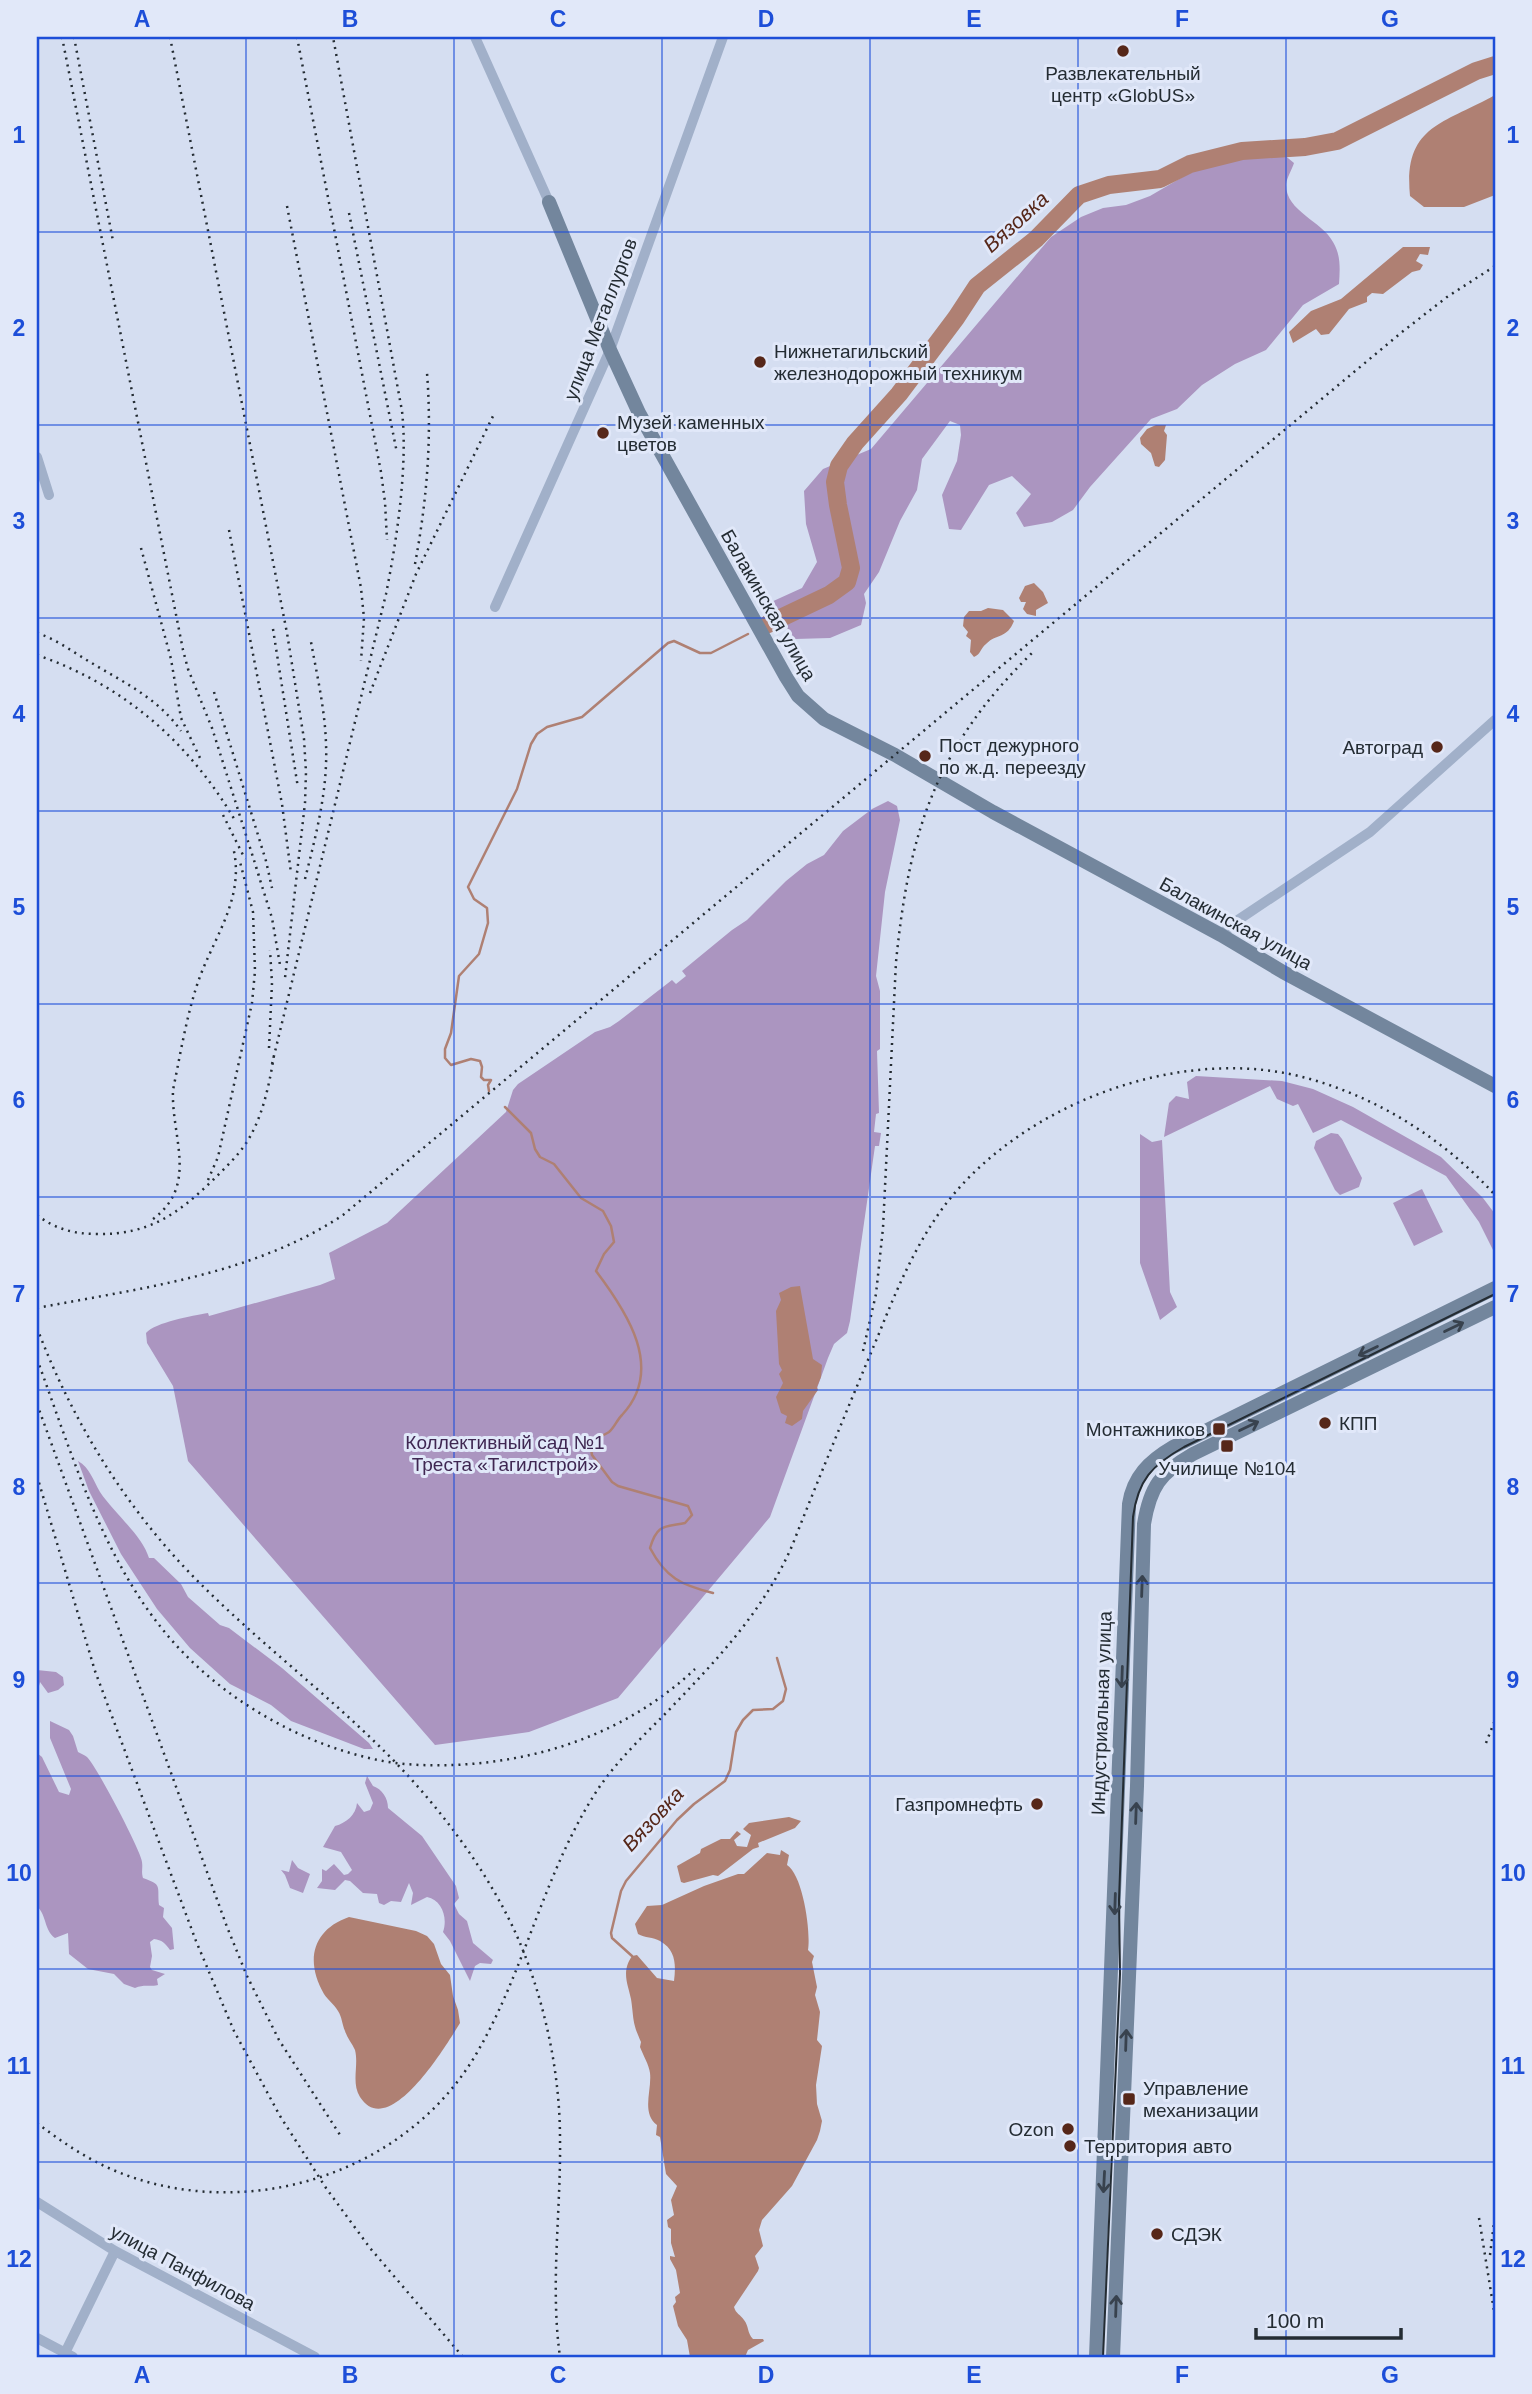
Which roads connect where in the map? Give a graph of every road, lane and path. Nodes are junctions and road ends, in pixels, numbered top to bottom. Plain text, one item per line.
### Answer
1 (475, 37) edge
2 (723, 37) edge
3 (549, 202) joint
4 (610, 351) junction
5 (37, 457) edge
6 (49, 495) dead end
7 (495, 607) dead end
8 (1495, 720) edge
9 (1221, 935) junction
10 (1495, 1086) edge
11 (1495, 1288) edge
12 (1495, 1307) edge
13 (37, 2202) edge
14 (115, 2251) junction
15 (37, 2338) edge
16 (67, 2356) edge
17 (315, 2357) edge
18 (1096, 2357) edge
19 (1113, 2357) edge

1 - 3 street, Балакинская улица
2 - 4 street, улица Металлургов
3 - 4 main road, Балакинская улица
4 - 7 street, улица Металлургов
4 - 9 main road, Балакинская улица
5 - 6 street
8 - 9 street
9 - 10 main road, Балакинская улица
11 -> 18 main road, Индустриальная улица
19 -> 12 main road, Индустриальная улица
13 - 14 street, улица Панфилова
14 - 16 street
14 - 17 street, улица Панфилова
15 - 16 street

